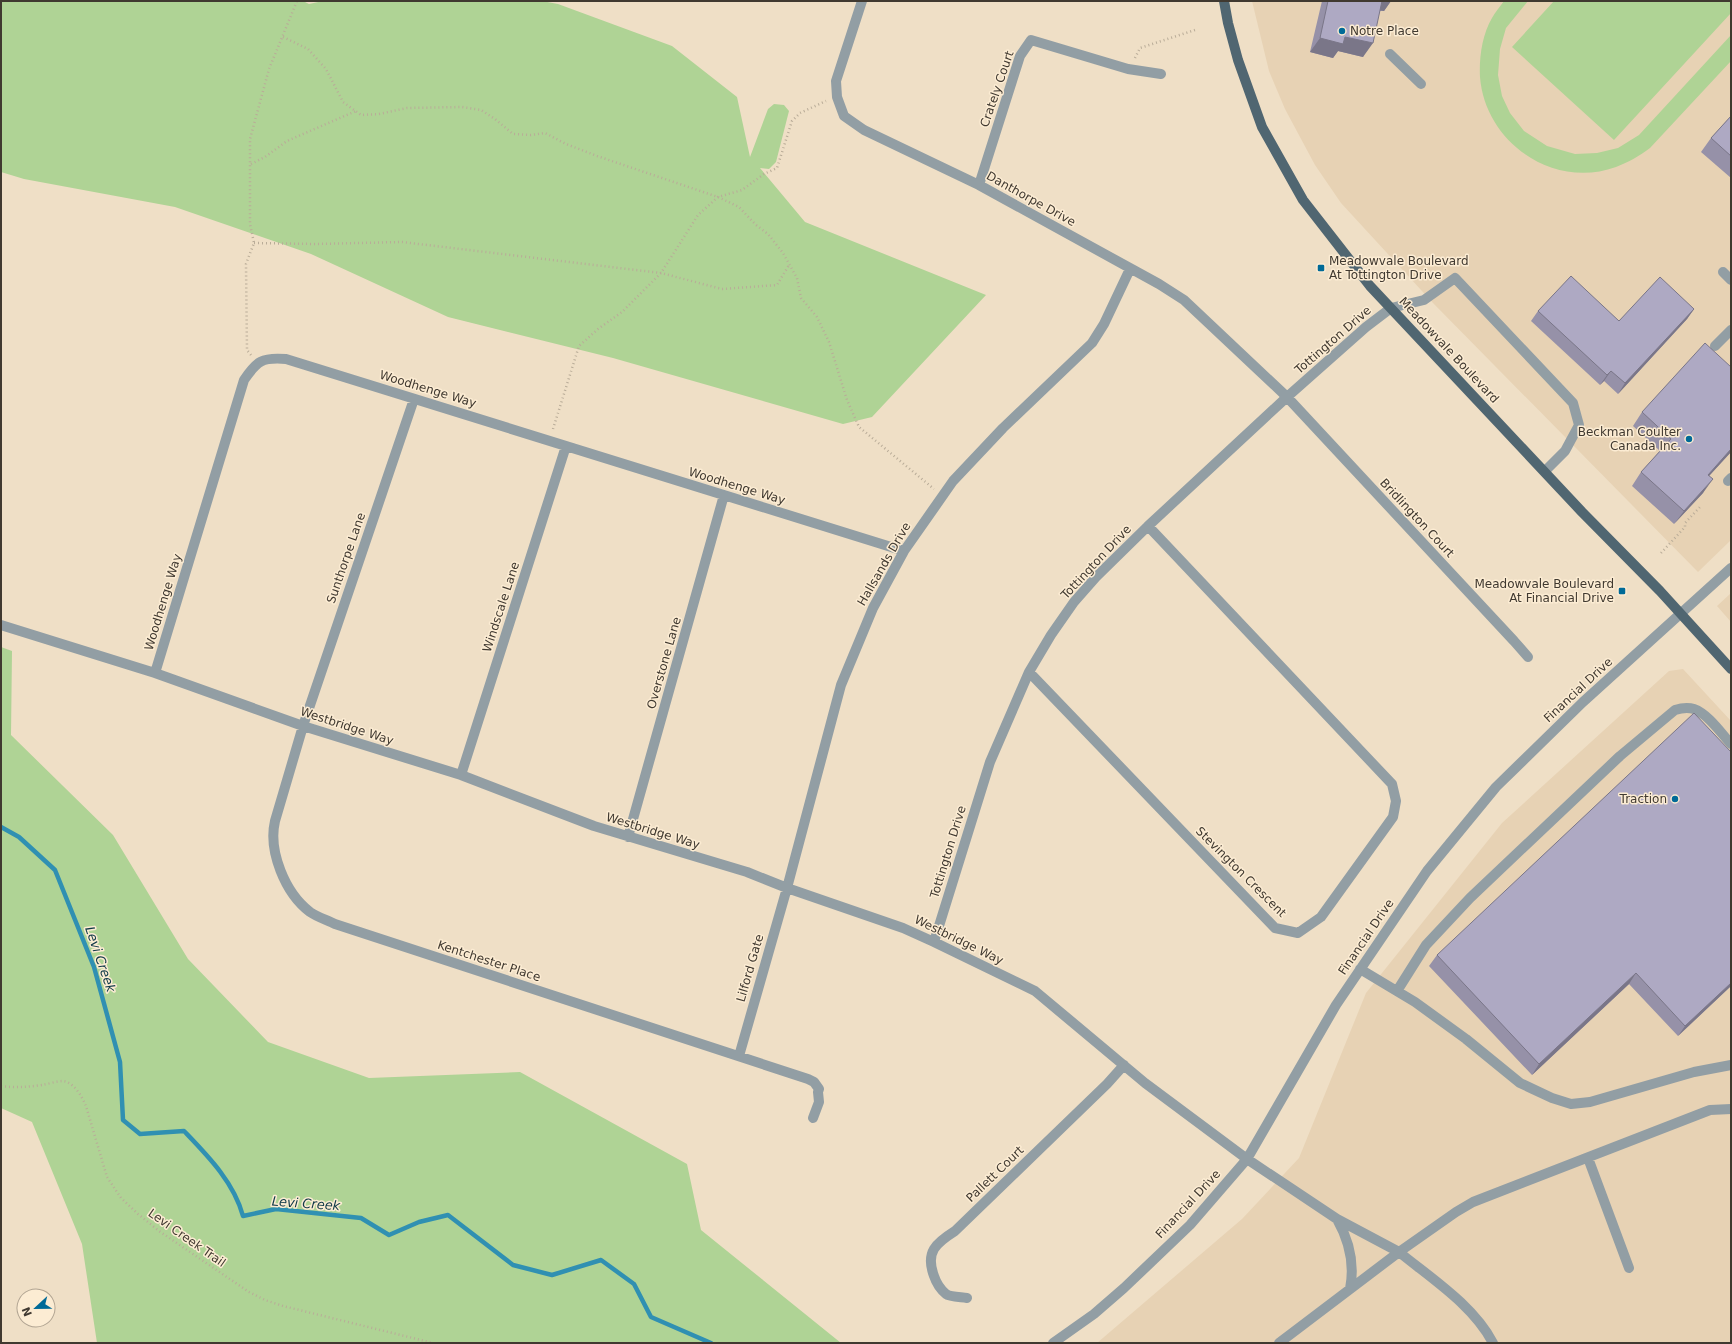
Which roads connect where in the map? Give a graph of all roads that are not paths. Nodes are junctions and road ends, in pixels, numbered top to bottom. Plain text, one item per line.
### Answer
1 (862, 1) edge
2 (1224, 1) edge
3 (1390, 54) dead end
4 (1161, 74) dead end
5 (1421, 84) dead end
6 (979, 185) junction
7 (1130, 269) junction
8 (1723, 272) dead end
9 (1731, 280) edge
10 (1391, 308) junction
11 (1731, 330) edge
12 (1715, 346) dead end
13 (1287, 397) junction
14 (414, 398) junction
15 (566, 446) junction
16 (1545, 471) junction
17 (724, 495) junction
18 (1148, 526) junction
19 (904, 551) junction
20 (1731, 568) edge
21 (1681, 614) junction
22 (1, 625) edge
23 (1528, 657) dead end
24 (1731, 669) edge
25 (1029, 672) junction
26 (156, 674) junction
27 (303, 726) junction
28 (1731, 744) edge
29 (461, 775) junction
30 (628, 837) junction
31 (787, 888) junction
32 (934, 942) junction
33 (1360, 969) junction
34 (1397, 991) junction
35 (739, 1056) junction
36 (1124, 1065) junction
37 (1731, 1066) edge
38 (1731, 1109) edge
39 (813, 1118) dead end
40 (1588, 1158) junction
41 (1247, 1159) junction
42 (1337, 1219) junction
43 (1399, 1252) junction
44 (1629, 1268) dead end
45 (1350, 1289) junction
46 (967, 1298) dead end
47 (1053, 1343) edge
48 (1279, 1343) edge
49 (1494, 1343) edge

1 - 6 street, Danthorpe Drive
2 - 10 main road, Meadowvale Boulevard
3 - 5 street
4 - 6 street, Crately Court
6 - 7 street, Danthorpe Drive
7 - 13 street, Danthorpe Drive
7 - 19 street, Hallsands Drive
8 - 9 street
10 - 13 street, Tottington Drive
10 - 16 main road, Meadowvale Boulevard
10 - 16 street
11 - 12 street
13 - 18 street, Tottington Drive
13 - 23 street, Bridlington Court
14 - 15 street, Woodhenge Way
14 - 26 street, Woodhenge Way
14 - 27 street, Sunthorpe Lane
15 - 17 street, Woodhenge Way
15 - 29 street, Windscale Lane
16 - 21 main road, Meadowvale Boulevard
17 - 19 street, Woodhenge Way
17 - 30 street, Overstone Lane
18 - 25 street, Tottington Drive
18 - 25 street, Stevington Crescent
19 - 31 street, Hallsands Drive
20 - 21 street, Financial Drive
21 - 24 main road, Meadowvale Boulevard
21 - 33 street, Financial Drive
22 - 26 street, Westbridge Way
25 - 32 street, Tottington Drive
26 - 27 street, Westbridge Way
27 - 29 street, Westbridge Way
27 - 35 street, Kentchester Place
28 - 34 street
29 - 30 street, Westbridge Way
30 - 31 street, Westbridge Way
31 - 32 street, Westbridge Way
31 - 35 street, Lilford Gate
32 - 36 street, Westbridge Way
33 - 34 street
33 - 41 street, Financial Drive
34 - 37 street
35 - 39 street, Kentchester Place
36 - 41 street, Westbridge Way
36 - 46 street, Pallett Court
38 - 40 street
40 - 43 street
40 - 44 street
41 - 42 street, Westbridge Way
41 - 47 street, Financial Drive
42 - 43 street, Westbridge Way
42 - 45 street
43 - 45 street
43 - 49 street, Westbridge Way
45 - 48 street

